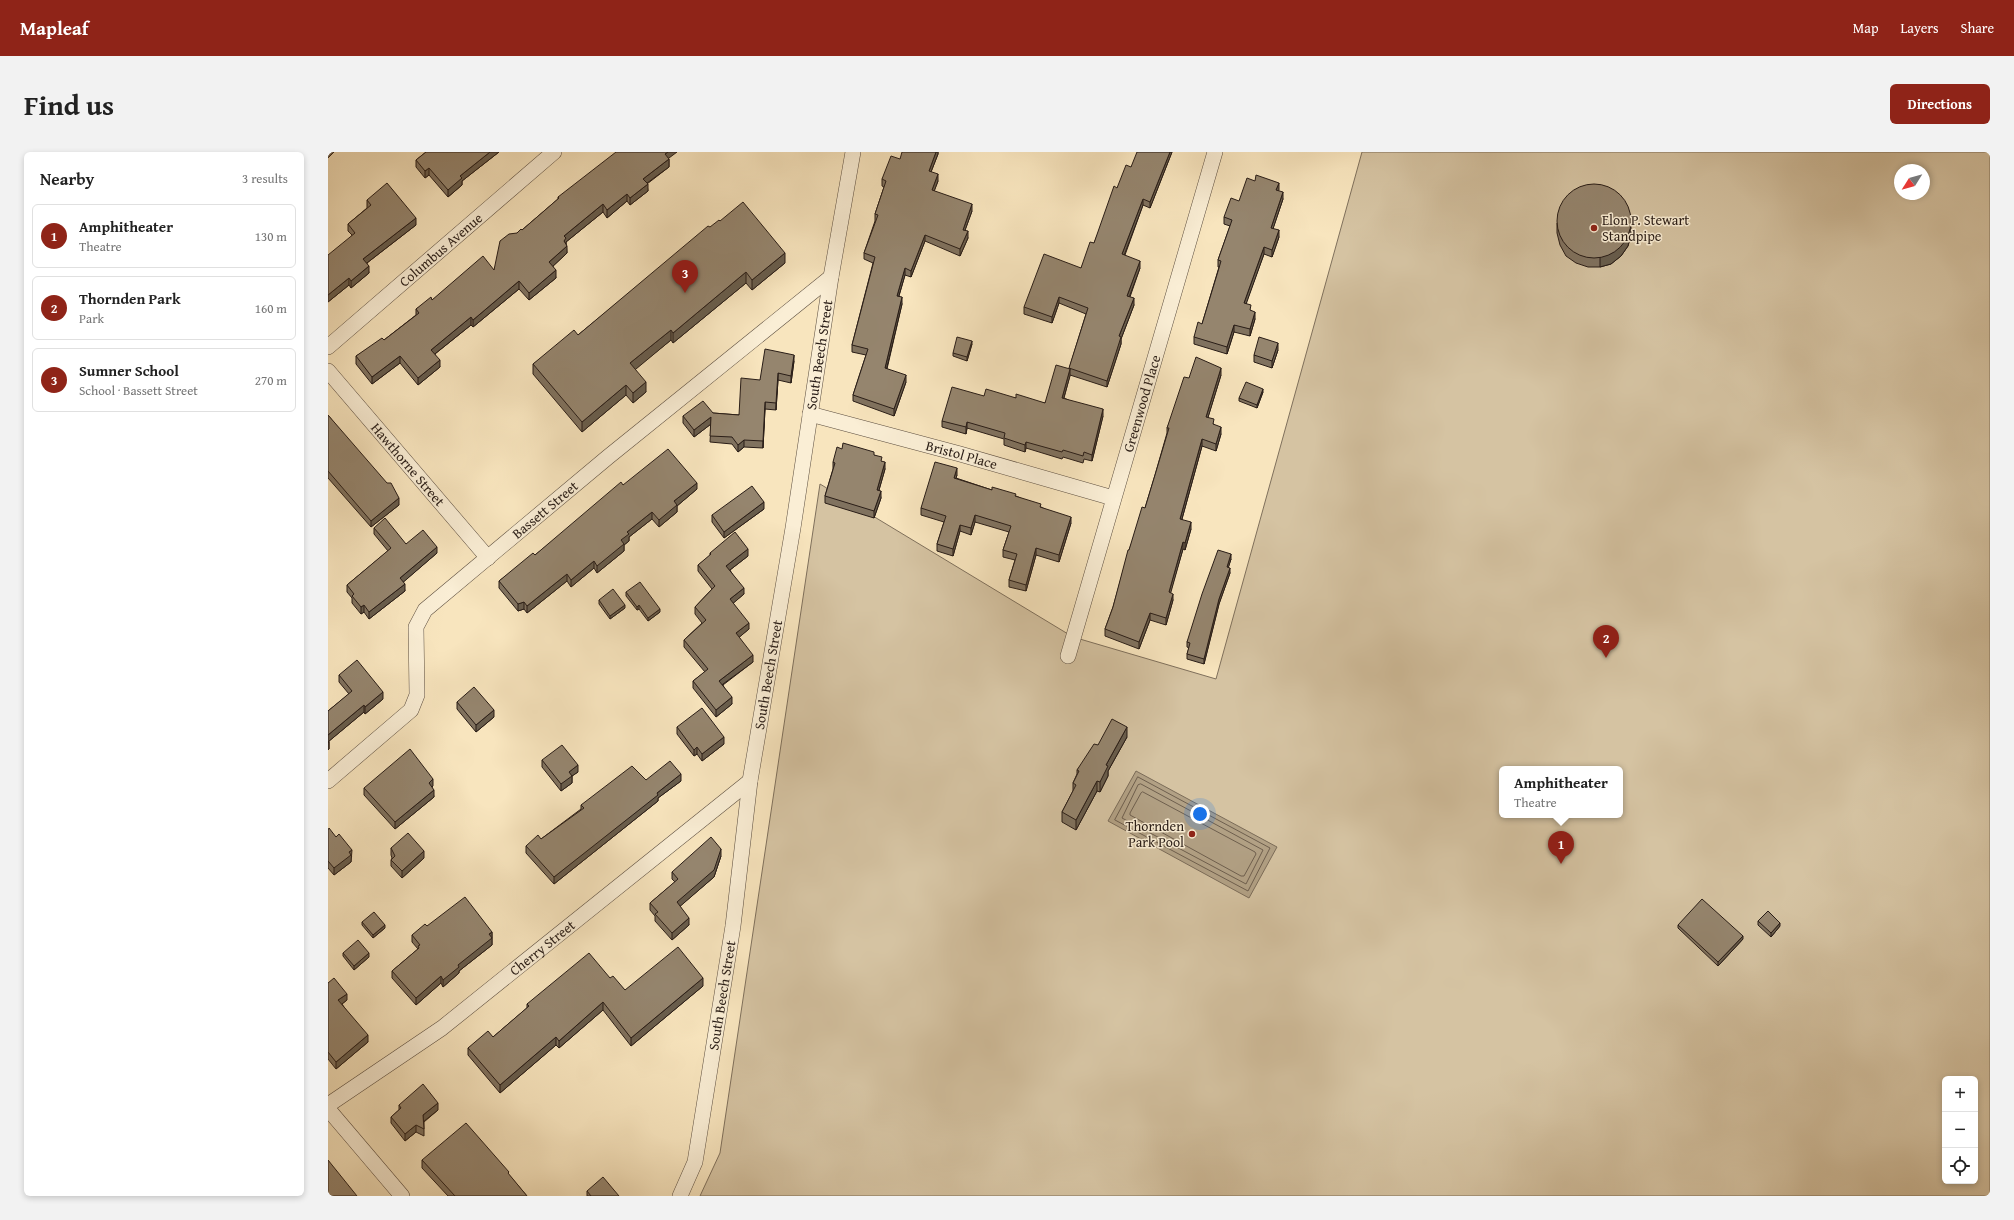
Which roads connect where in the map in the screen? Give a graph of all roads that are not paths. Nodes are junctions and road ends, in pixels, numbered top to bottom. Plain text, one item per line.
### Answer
1 (554, 152) edge
2 (853, 152) edge
3 (1214, 152) edge
4 (831, 277) junction
5 (328, 348) edge
6 (328, 371) edge
7 (810, 414) junction
8 (1113, 498) junction
9 (488, 558) junction
10 (1068, 656) dead end
11 (328, 781) edge
12 (750, 781) junction
13 (328, 1105) edge
14 (328, 1109) edge
15 (402, 1196) edge
16 (680, 1196) edge

1 - 5 street, Columbus Avenue
2 - 4 street, South Beech Street
3 - 8 street, Greenwood Place
4 - 7 street, South Beech Street
4 - 9 street, Bassett Street
6 - 9 street, Hawthorne Street
7 - 8 street, Bristol Place
7 - 12 street, South Beech Street
8 - 10 street, Greenwood Place
9 - 11 street, Bassett Street
12 - 13 street, Cherry Street
12 - 16 street, South Beech Street
14 - 15 street

